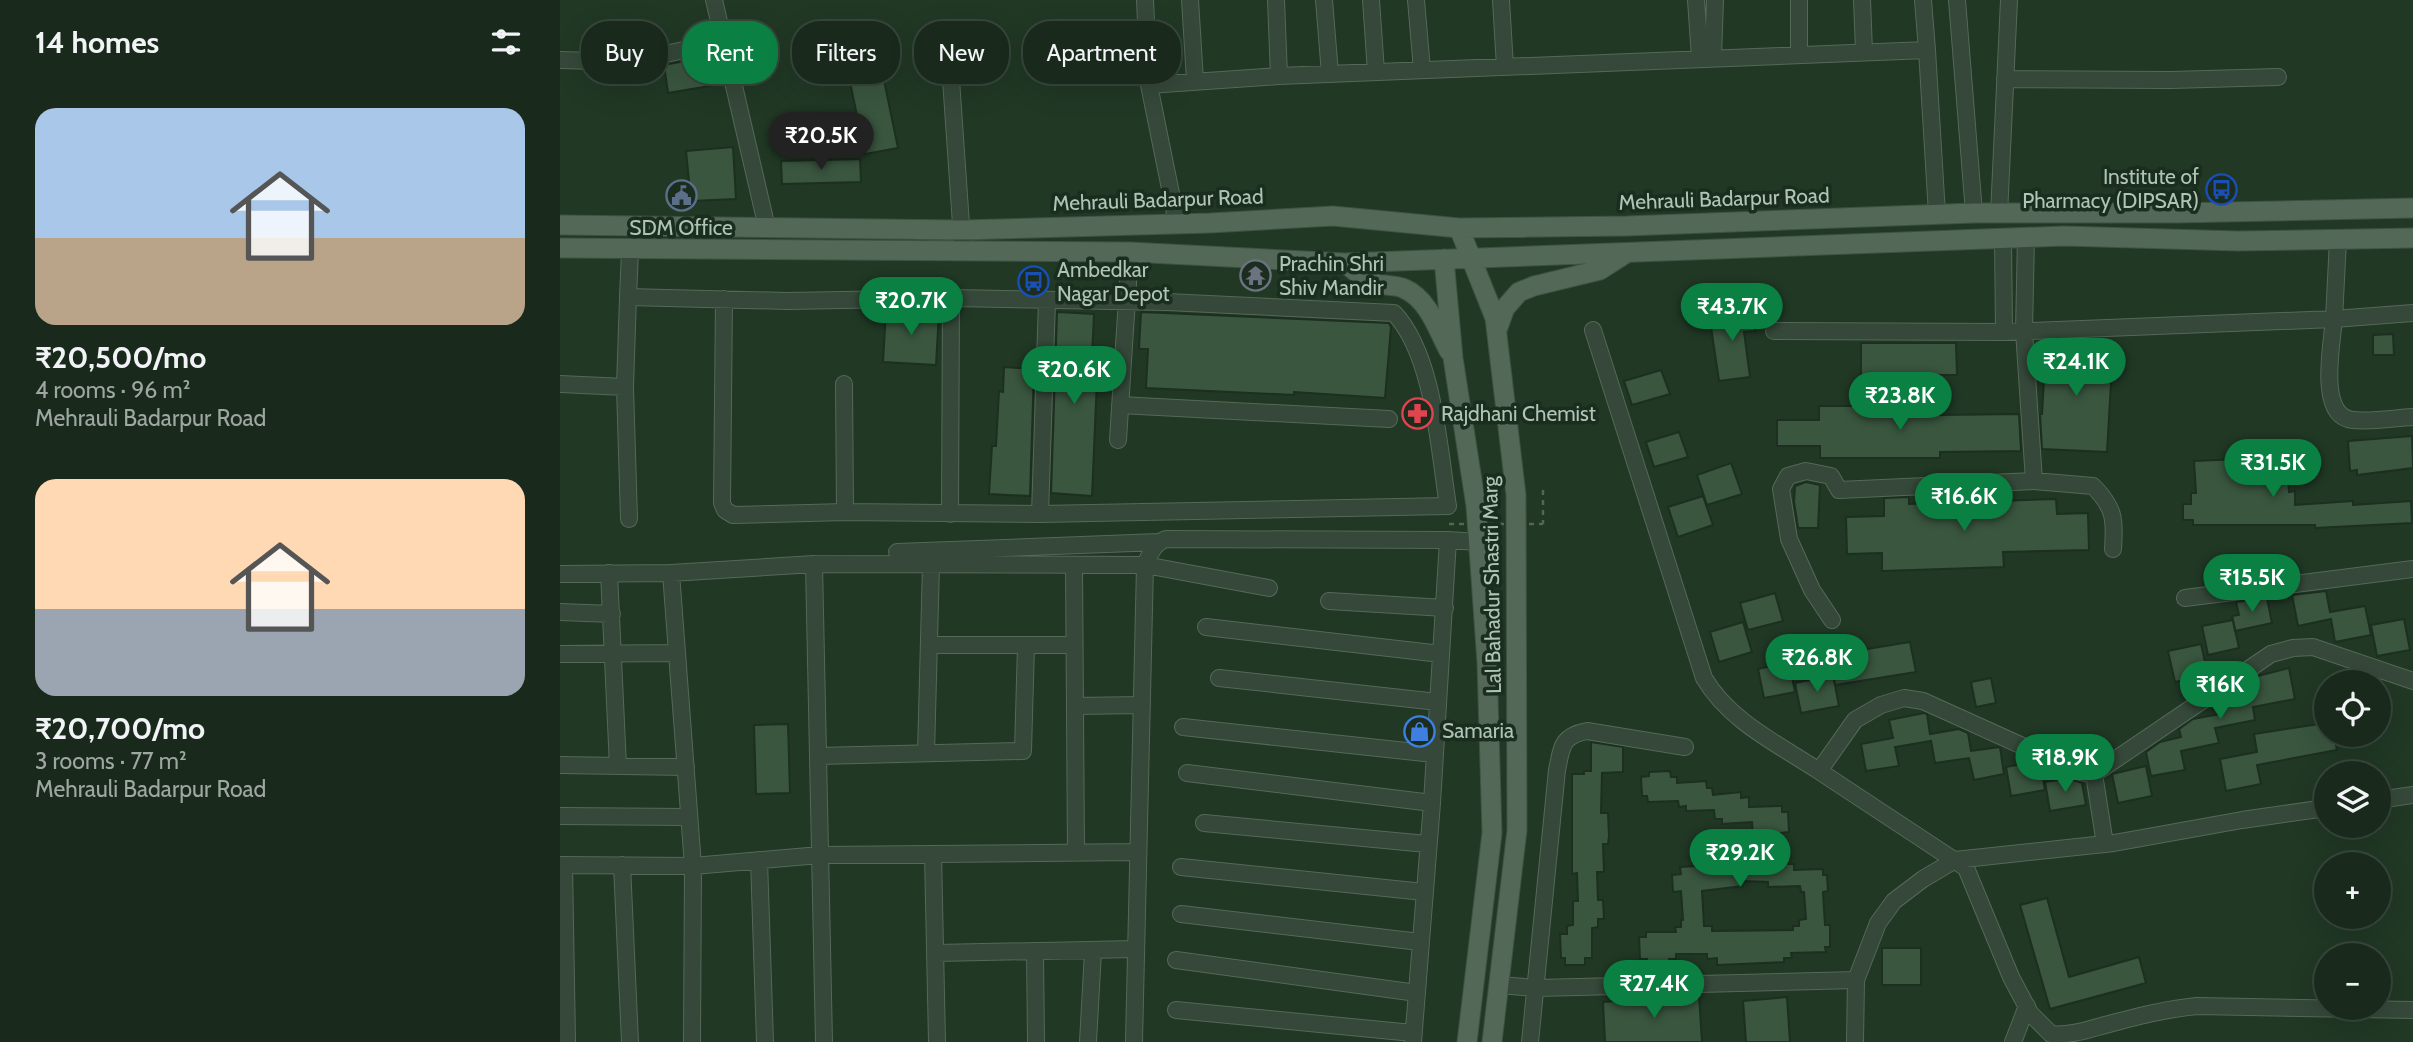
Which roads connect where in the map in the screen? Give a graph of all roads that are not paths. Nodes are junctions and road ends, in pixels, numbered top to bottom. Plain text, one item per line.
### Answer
1 (714, 0) edge
2 (1144, 0) edge
3 (1190, 0) edge
4 (1276, 0) edge
5 (1324, 0) edge
6 (1371, 0) edge
7 (1416, 0) edge
8 (1501, 0) edge
9 (1696, 0) edge
10 (1715, 0) edge
11 (1799, 0) edge
12 (1862, 0) edge
13 (1923, 0) edge
14 (1957, 0) edge
15 (2009, 0) edge
16 (719, 21) edge
17 (682, 50) edge
18 (1927, 50) junction
19 (1864, 51) junction
20 (1799, 54) junction
21 (1706, 58) junction
22 (560, 60) edge
23 (1504, 67) junction
24 (1422, 70) junction
25 (1376, 72) junction
26 (1330, 74) junction
27 (1279, 76) junction
28 (2278, 77) dead end
29 (2006, 79) junction
30 (1195, 80) junction
31 (734, 84) edge
32 (951, 84) edge
33 (1149, 85) junction
34 (2413, 208) edge
35 (1974, 213) junction
36 (1937, 214) junction
37 (1999, 214) junction
38 (1177, 223) junction
39 (560, 225) edge
40 (767, 228) junction
41 (1459, 228) junction
42 (962, 230) junction
43 (2026, 237) junction
44 (2003, 238) junction
45 (2413, 238) edge
46 (2339, 240) junction
47 (560, 248) edge
48 (630, 251) junction
49 (963, 252) junction
50 (1130, 252) junction
51 (1626, 254) junction
52 (1444, 258) junction
53 (1471, 258) junction
54 (1345, 263) junction
55 (628, 297) junction
56 (951, 298) junction
57 (724, 299) junction
58 (1047, 300) junction
59 (1126, 301) junction
60 (2413, 313) edge
61 (2334, 319) junction
62 (1497, 330) junction
63 (1593, 330) dead end
64 (1774, 331) dead end
65 (2024, 331) junction
66 (2004, 332) junction
67 (1453, 359) junction
68 (560, 384) edge
69 (844, 384) dead end
70 (625, 387) junction
71 (1120, 405) junction
72 (2413, 417) edge
73 (1389, 419) dead end
74 (1118, 440) dead end
75 (2034, 481) junction
76 (845, 512) junction
77 (950, 514) junction
78 (1040, 514) junction
79 (629, 519) dead end
80 (1449, 532) junction
81 (1159, 542) junction
82 (1478, 542) junction
83 (2113, 550) dead end
84 (897, 552) dead end
85 (814, 564) junction
86 (931, 564) junction
87 (1074, 565) junction
88 (1145, 565) junction
89 (2413, 569) edge
90 (609, 573) junction
91 (671, 573) junction
92 (560, 574) edge
93 (1269, 588) dead end
94 (2185, 598) dead end
95 (1329, 601) dead end
96 (1445, 608) junction
97 (560, 612) edge
98 (612, 614) junction
99 (1832, 620) dead end
100 (1206, 627) dead end
101 (929, 645) junction
102 (1026, 645) junction
103 (1074, 645) junction
104 (677, 653) junction
105 (560, 654) edge
106 (614, 654) junction
107 (1441, 654) junction
108 (1219, 678) dead end
109 (2413, 681) edge
110 (1438, 702) junction
111 (1142, 705) junction
112 (1075, 706) junction
113 (1184, 727) dead end
114 (1685, 747) dead end
115 (926, 753) junction
116 (1434, 754) junction
117 (818, 756) junction
118 (560, 765) edge
119 (618, 766) junction
120 (686, 767) junction
121 (1819, 771) junction
122 (1187, 773) dead end
123 (2094, 774) junction
124 (2413, 795) edge
125 (2391, 798) edge
126 (1432, 803) junction
127 (2314, 810) edge
128 (560, 816) edge
129 (689, 817) junction
130 (1204, 824) dead end
131 (1427, 844) junction
132 (2105, 844) junction
133 (1138, 852) junction
134 (1076, 853) junction
135 (933, 854) junction
136 (820, 855) junction
137 (759, 860) junction
138 (1955, 860) junction
139 (622, 865) junction
140 (562, 866) edge
141 (693, 866) junction
142 (1181, 867) dead end
143 (1424, 891) junction
144 (1181, 914) dead end
145 (562, 916) edge
146 (1420, 942) junction
147 (1136, 949) junction
148 (1035, 951) junction
149 (1093, 951) junction
150 (936, 953) junction
151 (1176, 960) dead end
152 (563, 961) edge
153 (1856, 980) junction
154 (1499, 985) junction
155 (1537, 988) junction
156 (1417, 993) junction
157 (2027, 1006) junction
158 (1176, 1010) dead end
159 (2413, 1010) edge
160 (1413, 1037) edge
161 (567, 1042) edge
162 (629, 1042) edge
163 (692, 1042) edge
164 (765, 1042) edge
165 (824, 1042) edge
166 (937, 1042) edge
167 (1036, 1042) edge
168 (1088, 1042) edge
169 (1134, 1042) edge
170 (1467, 1042) edge
171 (1492, 1042) edge
172 (1530, 1042) edge
173 (1855, 1042) edge
174 (2013, 1042) edge

1 - 16 street
2 - 33 street
3 - 30 street
4 - 27 street
5 - 26 street
6 - 25 street
7 - 24 street
8 - 23 street
9 - 21 street
10 - 21 street
11 - 20 street
12 - 19 street
13 - 18 street
14 - 35 street
15 - 29 street
17 - 22 street
18 - 19 street
18 - 36 street
19 - 20 street
20 - 21 street
21 - 23 street
23 - 24 street
24 - 25 street
25 - 26 street
26 - 27 street
27 - 30 street
28 - 29 street
29 - 37 street
30 - 33 street
31 - 40 street
32 - 42 street
33 - 38 street
34 - 37 main road, Mehrauli Badarpur Road
35 - 36 main road, Mehrauli Badarpur Road
35 - 37 main road, Mehrauli Badarpur Road
36 - 41 main road, Mehrauli Badarpur Road
38 - 41 main road, Mehrauli Badarpur Road
38 - 42 main road, Mehrauli Badarpur Road
39 - 40 main road
40 - 42 main road
41 - 52 main road
41 - 53 main road, Lal Bahadur Shastri Marg
42 - 49 street
43 - 44 main road
43 - 46 main road
43 - 65 street
44 - 51 main road
44 - 66 street
45 - 46 main road
46 - 61 street
47 - 48 main road
48 - 49 main road
48 - 55 street
49 - 50 main road
50 - 54 main road
50 - 59 street
51 - 53 main road
51 - 62 main road
52 - 53 main road
52 - 54 main road
52 - 67 main road, Lal Bahadur Shastri Marg
53 - 62 main road, Lal Bahadur Shastri Marg
54 - 67 main road
55 - 57 street
55 - 70 street
56 - 57 street
56 - 58 street
56 - 77 street
57 - 76 street
58 - 59 street
58 - 78 street
59 - 71 street
59 - 78 street
60 - 61 street
61 - 65 street
61 - 72 street
62 - 154 main road, Lal Bahadur Shastri Marg
63 - 121 street
64 - 66 street
65 - 66 street
65 - 75 street
67 - 82 main road, Lal Bahadur Shastri Marg
68 - 70 street
69 - 76 street
70 - 79 street
71 - 73 street
71 - 74 street
75 - 83 street
75 - 99 street
76 - 77 street
77 - 78 street
80 - 81 street
80 - 82 street
80 - 96 street
81 - 84 street
81 - 88 street
82 - 170 main road, Lal Bahadur Shastri Marg
85 - 86 street
85 - 91 street
85 - 117 street
86 - 87 street
86 - 101 street
87 - 88 street
87 - 103 street
88 - 93 street
88 - 111 street
89 - 94 street
90 - 91 street
90 - 92 street
90 - 98 street
91 - 104 street
95 - 96 street
96 - 107 street
97 - 98 street
98 - 106 street
100 - 107 street
101 - 102 street
101 - 115 street
102 - 103 street
102 - 115 street
103 - 112 street
104 - 106 street
104 - 120 street
105 - 106 street
106 - 119 street
107 - 110 street
108 - 110 street
109 - 123 street
110 - 116 street
111 - 112 street
111 - 133 street
112 - 134 street
113 - 116 street
114 - 155 street
115 - 117 street
116 - 126 street
117 - 136 street
118 - 119 street
119 - 120 street
120 - 129 street
121 - 123 street
121 - 138 street
122 - 126 street
123 - 132 street
124 - 125 street
126 - 131 street
127 - 132 street
128 - 129 street
129 - 141 street
130 - 131 street
131 - 143 street
132 - 138 street
133 - 134 street
133 - 147 street
134 - 135 street
135 - 136 street
135 - 150 street
136 - 137 street
136 - 165 street
137 - 141 street
137 - 164 street
138 - 153 street
138 - 157 street
139 - 140 street
139 - 141 street
139 - 162 street
140 - 145 street
141 - 163 street
142 - 143 street
143 - 146 street
144 - 146 street
145 - 152 street
146 - 156 street
147 - 149 street
147 - 169 street
148 - 149 street
148 - 150 street
148 - 167 street
149 - 168 street
150 - 166 street
151 - 156 street
152 - 161 street
153 - 155 street
153 - 173 street
154 - 155 street
154 - 171 main road, Lal Bahadur Shastri Marg
155 - 172 street
156 - 160 street
157 - 159 street
157 - 174 street
158 - 160 street

